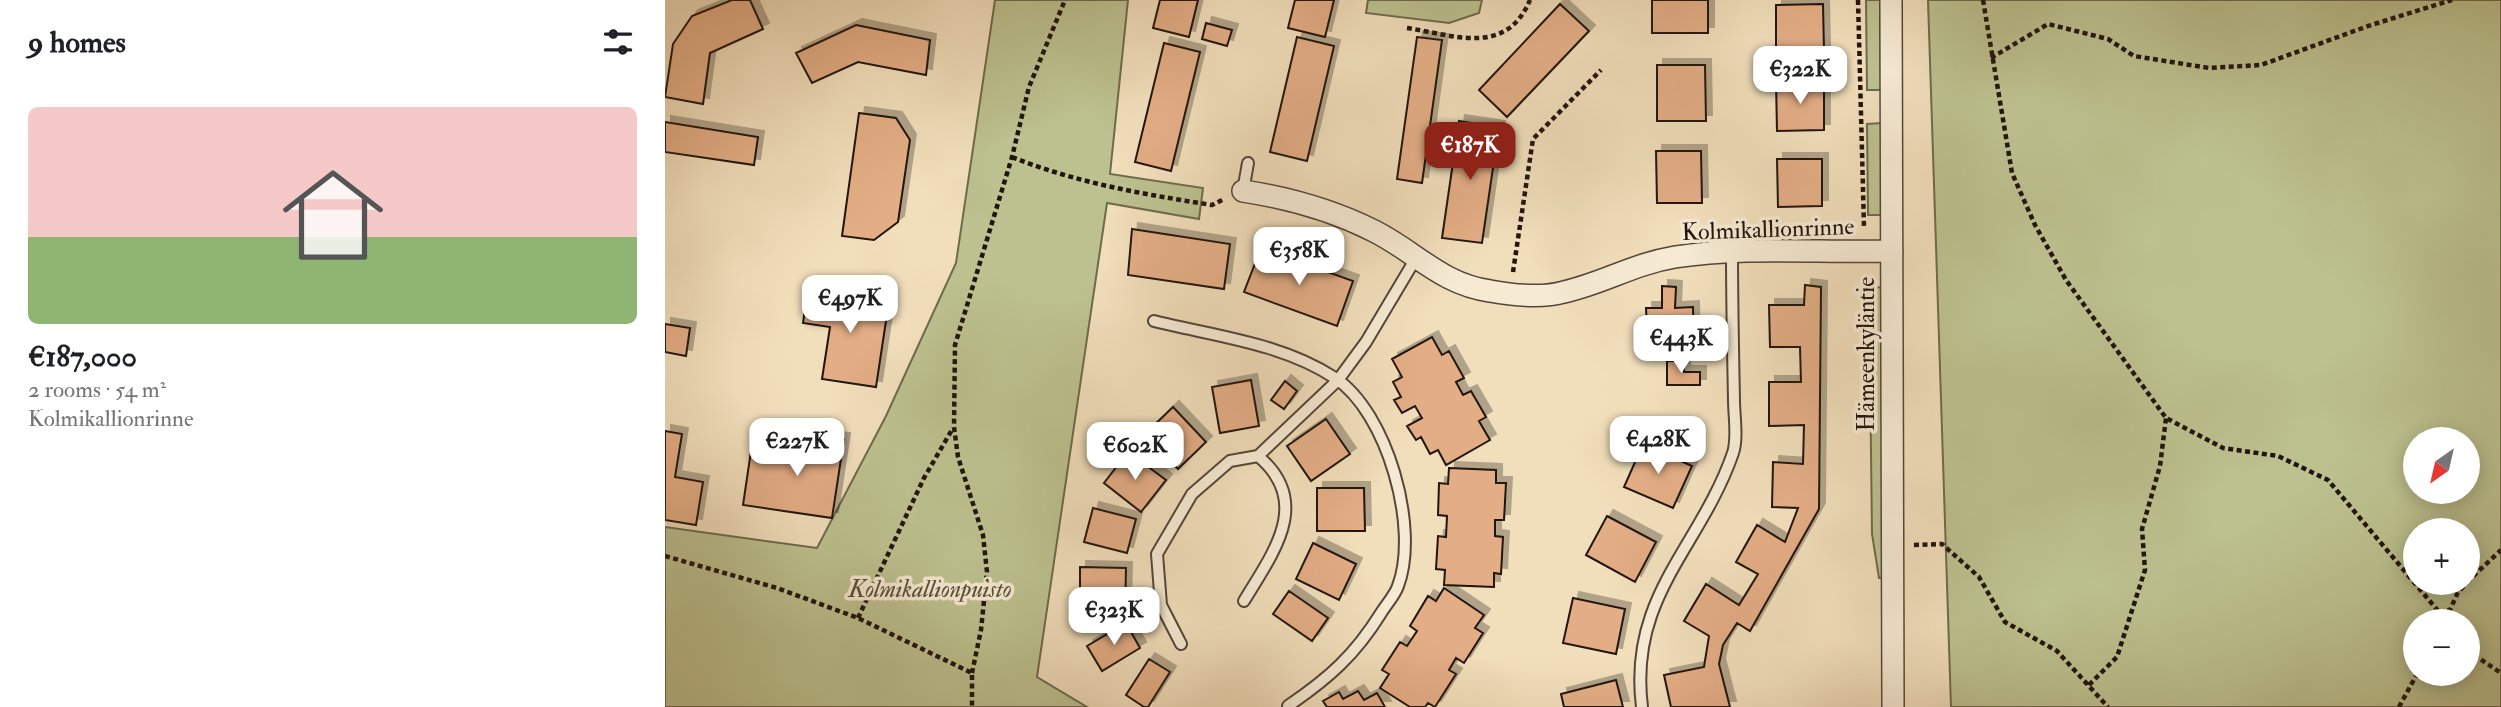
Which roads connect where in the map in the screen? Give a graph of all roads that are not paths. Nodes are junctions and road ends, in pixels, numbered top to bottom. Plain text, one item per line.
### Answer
1 (1891, 0) edge
2 (1248, 163) dead end
3 (1243, 191) joint
4 (1732, 251) junction
5 (1892, 251) junction
6 (1416, 258) junction
7 (1154, 321) dead end
8 (1338, 380) junction
9 (1258, 456) junction
10 (1244, 601) dead end
11 (1181, 644) dead end
12 (1288, 706) edge
13 (1642, 707) edge
14 (1893, 707) edge

1 - 5 street, Hämeenkyläntie
2 - 3 lane
3 - 6 street, Kolmikallionrinne
4 - 5 street, Kolmikallionrinne
4 - 6 street, Kolmikallionrinne
4 - 13 lane
5 - 14 street, Hämeenkyläntie
6 - 8 lane
7 - 8 lane
8 - 9 lane
8 - 12 lane
9 - 10 lane
9 - 11 lane

